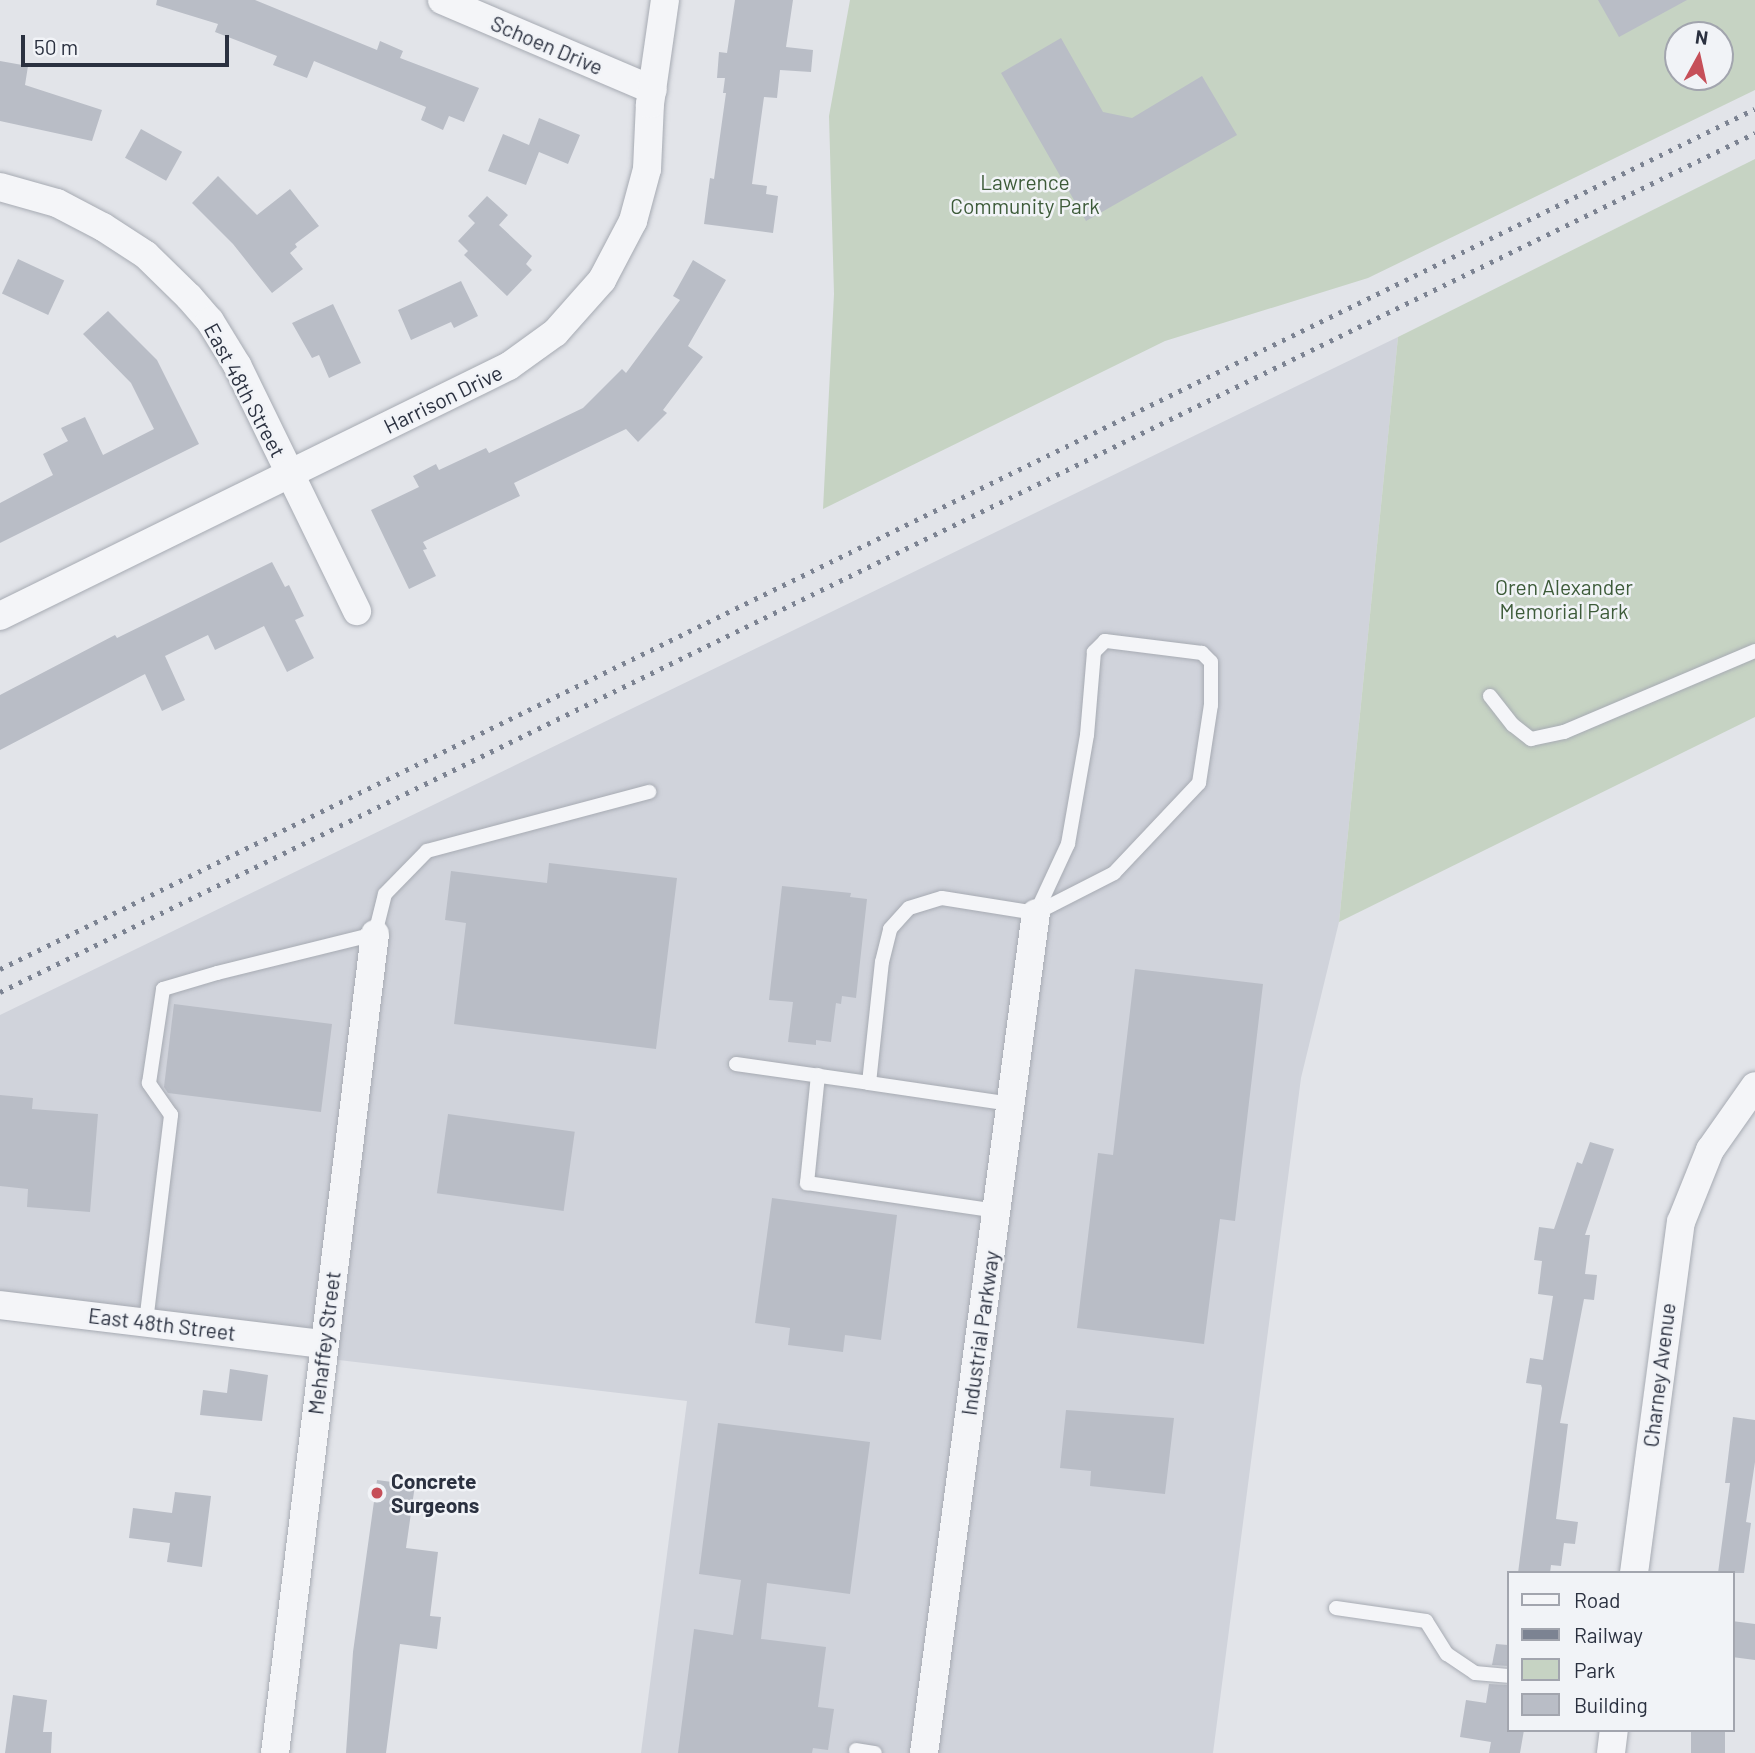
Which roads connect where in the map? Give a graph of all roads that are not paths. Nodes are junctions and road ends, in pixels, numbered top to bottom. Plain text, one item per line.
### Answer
1 (442, 0) edge
2 (665, 0) edge
3 (653, 90) junction
4 (0, 187) edge
5 (290, 474) junction
6 (358, 611) dead end
7 (0, 616) edge
8 (1755, 651) edge
9 (1490, 696) dead end
10 (649, 792) dead end
11 (1037, 913) junction
12 (375, 934) junction
13 (736, 1064) dead end
14 (818, 1075) junction
15 (869, 1083) junction
16 (1755, 1086) edge
17 (1011, 1104) junction
18 (996, 1211) junction
19 (0, 1305) edge
20 (146, 1322) junction
21 (324, 1344) junction
22 (1634, 1571) edge
23 (1336, 1608) dead end
24 (1506, 1676) edge
25 (1614, 1732) edge
26 (856, 1750) dead end
27 (275, 1753) edge
28 (875, 1753) edge
29 (924, 1753) edge
30 (1611, 1753) edge

1 - 3 street, Schoen Drive
2 - 3 street, Harrison Drive
3 - 5 street, Harrison Drive
4 - 5 street, East 48th Street
5 - 6 street, East 48th Street
5 - 7 street, Harrison Drive
8 - 9 lane
10 - 12 lane
11 - 11 lane
11 - 15 lane
11 - 17 street, Industrial Parkway
12 - 20 lane
12 - 21 street, Mehaffey Street
13 - 14 lane
14 - 15 lane
14 - 18 lane
15 - 17 lane
16 - 22 street, Charney Avenue
17 - 18 street, Industrial Parkway
18 - 29 street, Industrial Parkway
19 - 20 street, East 48th Street
20 - 21 street, East 48th Street
21 - 27 street, Mehaffey Street
23 - 24 lane
25 - 30 street
26 - 28 lane

